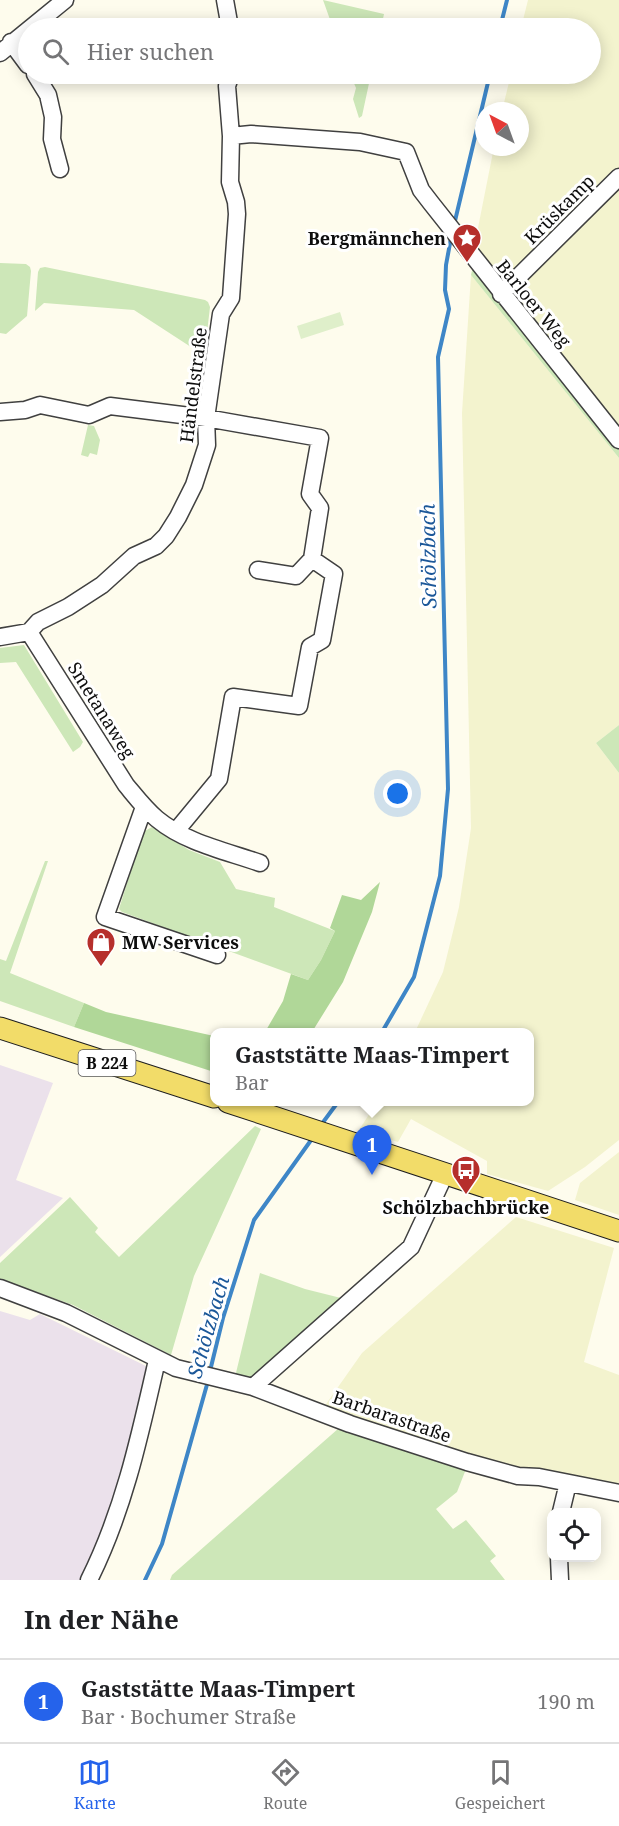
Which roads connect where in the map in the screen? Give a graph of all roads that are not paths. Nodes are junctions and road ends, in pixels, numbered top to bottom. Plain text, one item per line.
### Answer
1 (65, 0) edge
2 (225, 0) edge
3 (42, 18) edge
4 (228, 18) edge
5 (18, 38) edge
6 (5, 48) edge
7 (18, 58) edge
8 (41, 84) edge
9 (228, 84) edge
10 (231, 136) junction
11 (60, 169) dead end
12 (619, 177) edge
13 (501, 294) junction
14 (0, 412) edge
15 (207, 418) junction
16 (619, 440) edge
17 (312, 559) junction
18 (258, 570) dead end
19 (29, 632) junction
20 (0, 637) edge
21 (144, 807) junction
22 (176, 831) junction
23 (260, 863) dead end
24 (217, 955) dead end
25 (0, 1028) edge
26 (210, 1096) edge
27 (242, 1106) edge
28 (445, 1174) junction
29 (619, 1231) edge
30 (0, 1288) edge
31 (157, 1359) junction
32 (253, 1387) junction
33 (568, 1483) junction
34 (619, 1493) edge
35 (562, 1508) edge
36 (559, 1562) edge
37 (89, 1580) edge
38 (560, 1580) edge

1 - 3 street
2 - 4 street
5 - 6 street
6 - 7 street
8 - 11 street
9 - 10 street, Händelstraße
10 - 13 street, Barloer Weg
10 - 15 street, Händelstraße
12 - 13 street, Krüskamp
13 - 16 street, Barloer Weg
14 - 15 street
15 - 17 street
15 - 19 street, Händelstraße
17 - 18 street
17 - 22 street
19 - 20 street, Händelstraße
19 - 21 street, Smetanaweg
21 - 22 street, Smetanaweg
21 - 24 street
22 - 23 street, Smetanaweg
25 - 26 main road, B 224
27 - 28 main road
28 - 29 main road
28 - 32 street
30 - 31 street, Barbarastraße
31 - 32 street, Barbarastraße
31 - 37 street
32 - 33 street, Barbarastraße
33 - 34 street, Barbarastraße
33 - 35 street
36 - 38 street

